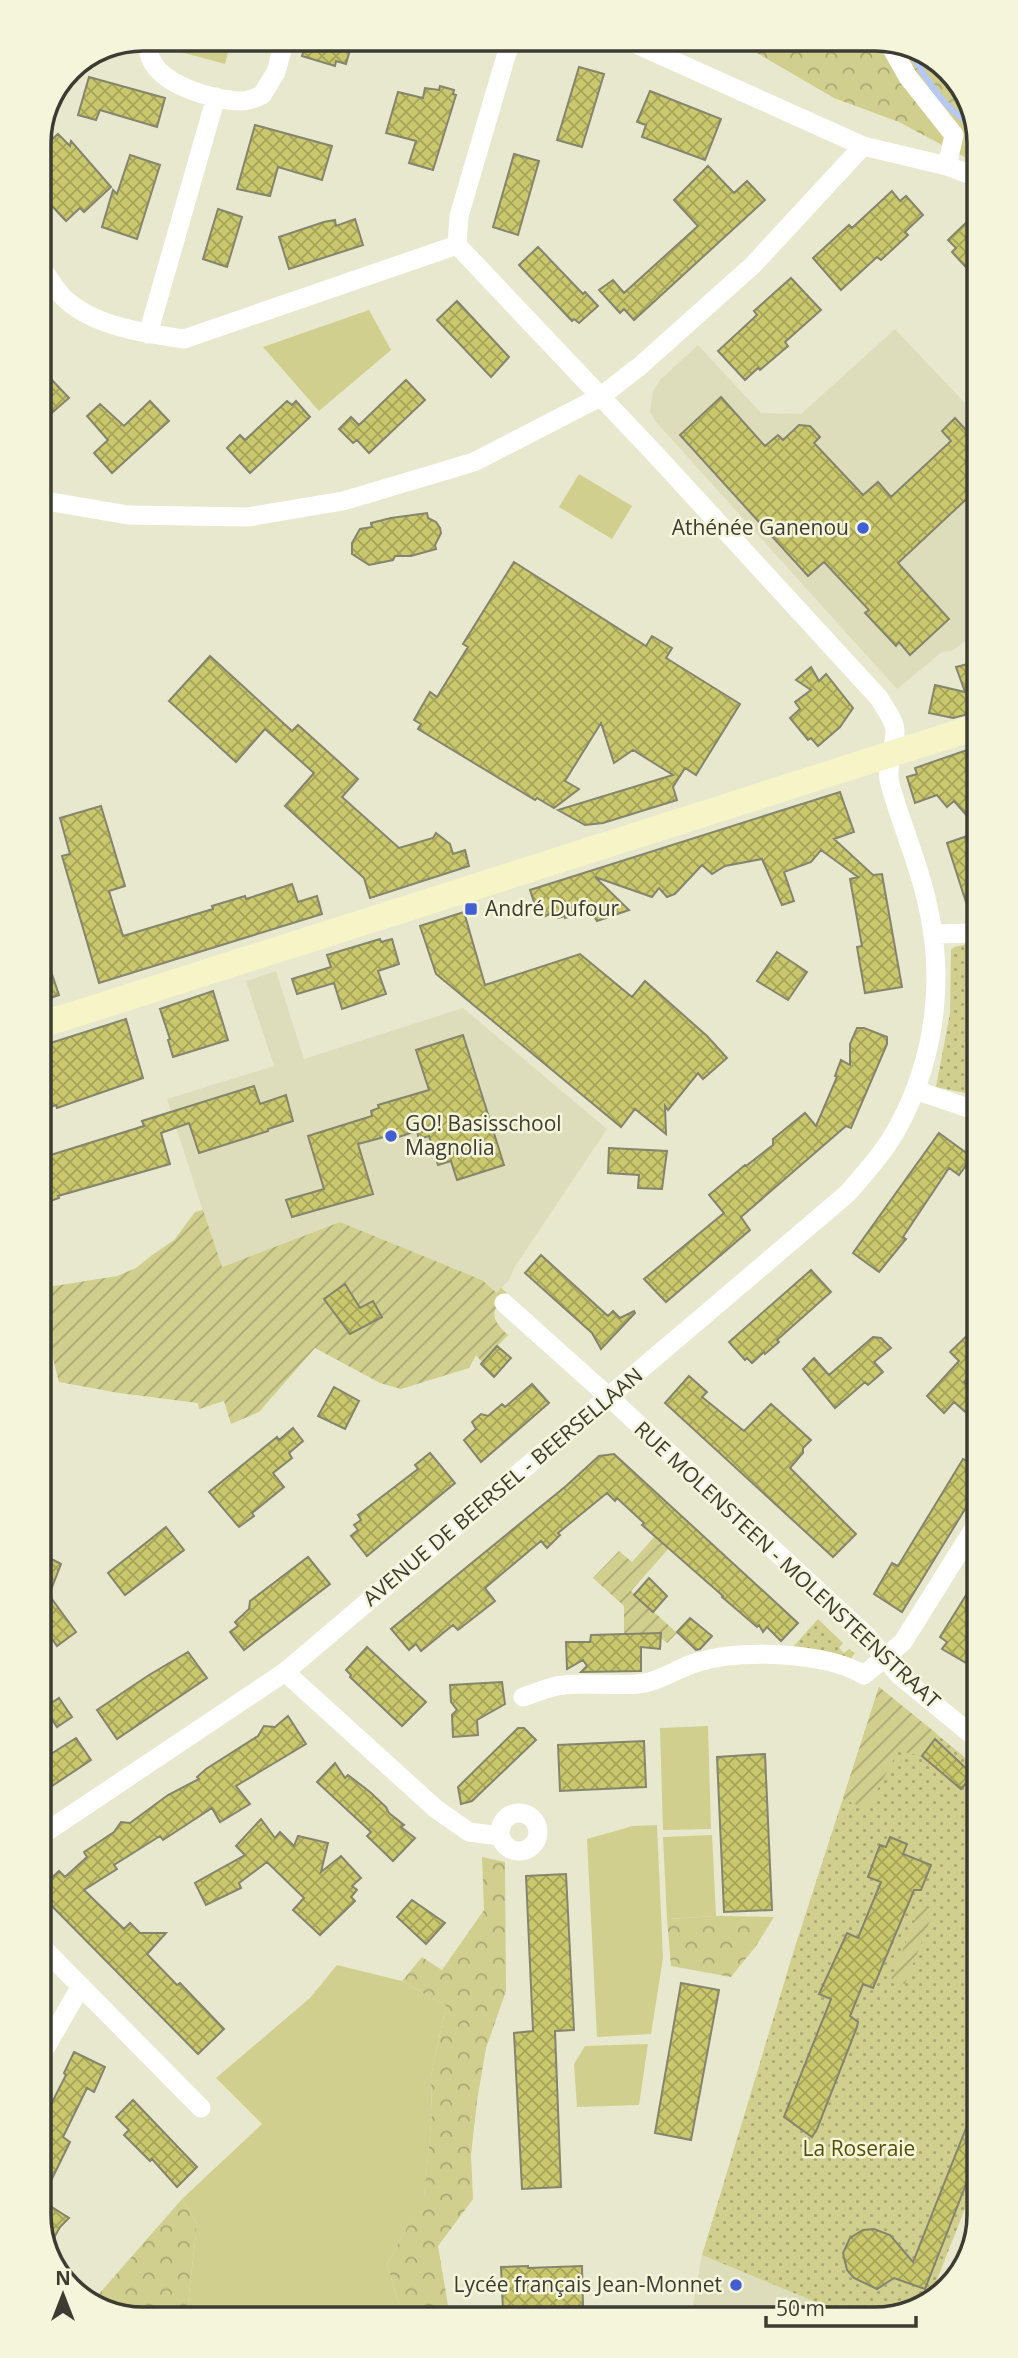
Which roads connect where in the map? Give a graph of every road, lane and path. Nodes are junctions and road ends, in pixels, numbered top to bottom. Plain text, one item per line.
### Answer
1 (148, 51) edge
2 (282, 51) edge
3 (507, 51) edge
4 (652, 51) edge
5 (895, 53) edge
6 (216, 97) junction
7 (863, 146) junction
8 (947, 166) junction
9 (967, 173) edge
10 (457, 245) junction
11 (51, 280) edge
12 (148, 334) junction
13 (600, 397) junction
14 (51, 502) edge
15 (967, 730) edge
16 (891, 754) junction
17 (967, 933) edge
18 (934, 934) junction
19 (51, 1022) edge
20 (915, 1090) junction
21 (967, 1108) edge
22 (504, 1303) dead end
23 (609, 1397) junction
24 (967, 1539) edge
25 (886, 1658) junction
26 (285, 1672) junction
27 (523, 1697) dead end
28 (967, 1731) edge
29 (51, 1829) edge
30 (500, 1836) dead end
31 (51, 1956) edge
32 (80, 1986) junction
33 (51, 2038) edge
34 (201, 2108) dead end

1 - 6 street
2 - 6 street
3 - 10 street
4 - 7 street
5 - 8 street
6 - 12 street
7 - 8 street
7 - 13 street
8 - 9 street
10 - 12 street
10 - 13 street, AVENUE DE BEERSEL - BEERSELLAAN
11 - 12 street
13 - 14 street
13 - 16 street, AVENUE DE BEERSEL - BEERSELLAAN
15 - 16 main road
16 - 18 street, AVENUE DE BEERSEL - BEERSELLAAN
16 - 19 main road
17 - 18 street
18 - 20 street, AVENUE DE BEERSEL - BEERSELLAAN
20 - 21 street
20 - 23 street, AVENUE DE BEERSEL - BEERSELLAAN
22 - 23 street, RUE MOLENSTEEN - MOLENSTEENSTRAAT
23 - 25 street, RUE MOLENSTEEN - MOLENSTEENSTRAAT
23 - 26 street, AVENUE DE BEERSEL - BEERSELLAAN
24 - 25 street
25 - 27 street
25 - 28 street, RUE MOLENSTEEN - MOLENSTEENSTRAAT
26 - 29 street, AVENUE DE BEERSEL - BEERSELLAAN
26 - 30 street
31 - 32 street
32 - 33 street
32 - 34 street

